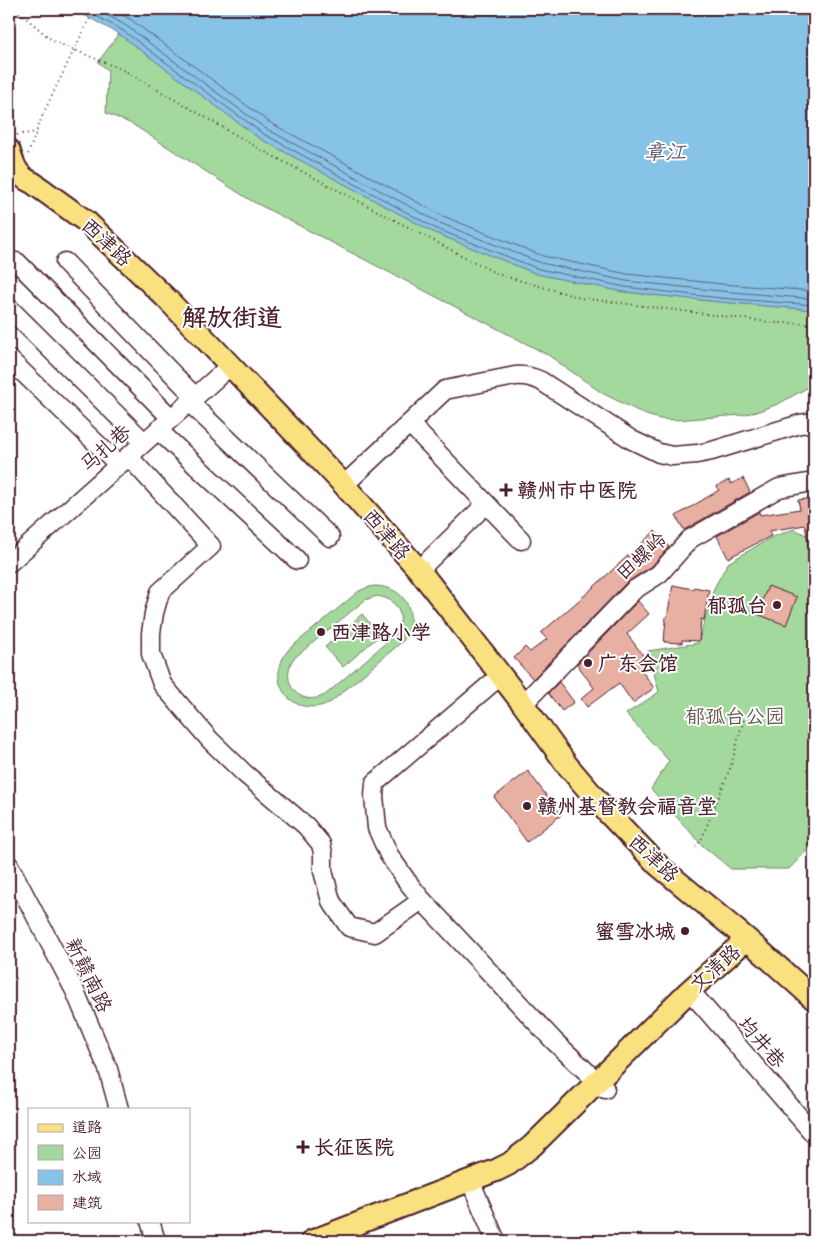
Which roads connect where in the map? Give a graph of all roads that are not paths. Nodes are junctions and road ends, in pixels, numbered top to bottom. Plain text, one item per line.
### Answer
1 (14, 152) edge
2 (16, 262) dead end
3 (65, 262) dead end
4 (9, 308) edge
5 (9, 359) edge
6 (231, 365) junction
7 (192, 399) junction
8 (814, 422) edge
9 (165, 424) junction
10 (410, 424) junction
11 (144, 442) junction
12 (123, 461) junction
13 (814, 484) edge
14 (344, 485) junction
15 (486, 504) junction
16 (330, 537) dead end
17 (521, 540) dead end
18 (297, 560) dead end
19 (9, 563) edge
20 (419, 570) junction
21 (500, 676) junction
22 (523, 704) junction
23 (9, 865) edge
24 (422, 900) junction
25 (747, 939) junction
26 (814, 999) edge
27 (697, 1000) junction
28 (602, 1085) junction
29 (119, 1108) edge
30 (814, 1134) edge
31 (472, 1186) junction
32 (150, 1222) edge
33 (156, 1241) edge
34 (312, 1241) edge
35 (344, 1241) edge
36 (496, 1241) edge

1 - 6 main road, 西津路
2 - 9 street
3 - 7 street
4 - 11 street
5 - 12 street
6 - 7 street, 马扎巷
6 - 14 main road, 西津路
7 - 9 street, 马扎巷
7 - 16 street
8 - 10 street
9 - 11 street, 马扎巷
9 - 18 street
10 - 14 street
10 - 15 street
11 - 12 street, 马扎巷
12 - 19 street, 马扎巷
12 - 24 street
13 - 22 street, 田螺岭
14 - 20 main road, 西津路
15 - 17 street
15 - 20 street
20 - 21 main road, 西津路
21 - 22 main road, 西津路
21 - 24 street
22 - 25 main road, 西津路
23 - 29 street, 新赣南路
24 - 28 street
25 - 26 main road, 西津路
25 - 27 main road, 文清路
25 - 28 main road, 文清路
27 - 28 main road, 文清路
27 - 30 street, 均井巷
28 - 31 main road, 文清路
31 - 34 main road, 文清路
31 - 35 main road, 文清路
31 - 36 street
32 - 33 street

